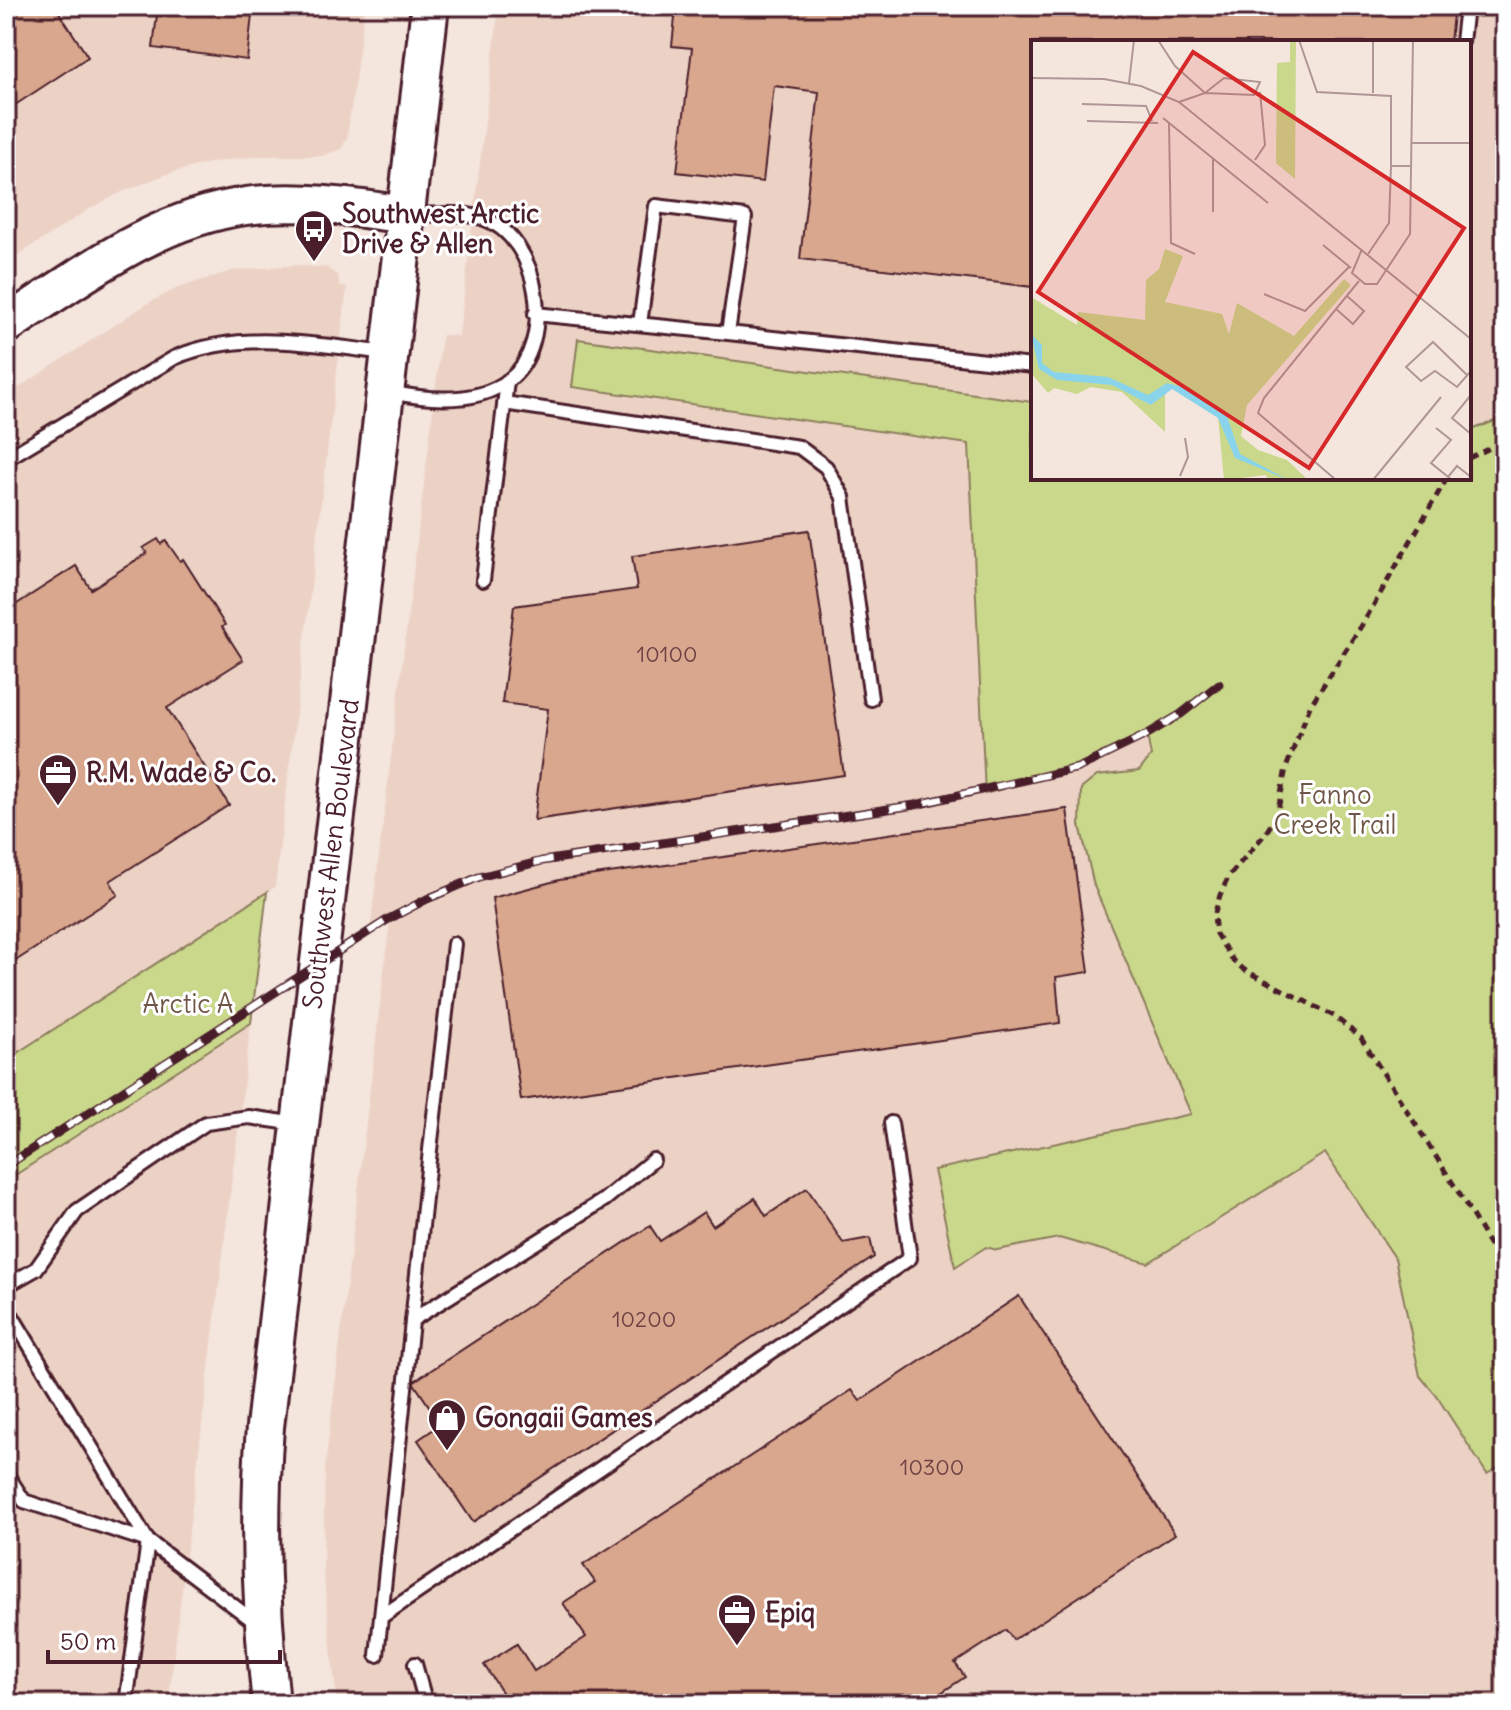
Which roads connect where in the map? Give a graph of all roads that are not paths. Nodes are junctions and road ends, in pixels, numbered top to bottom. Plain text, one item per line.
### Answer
1 (430, 6) edge
2 (1466, 6) edge
3 (1462, 40) edge
4 (405, 215) junction
5 (535, 314) junction
6 (640, 324) junction
7 (6, 325) edge
8 (728, 333) junction
9 (390, 354) junction
10 (1031, 366) edge
11 (507, 381) junction
12 (386, 392) junction
13 (504, 403) junction
14 (6, 459) edge
15 (483, 580) dead end
16 (871, 699) dead end
17 (454, 944) dead end
18 (891, 1123) dead end
19 (301, 1124) junction
20 (653, 1160) dead end
21 (6, 1286) edge
22 (6, 1312) edge
23 (412, 1320) junction
24 (6, 1473) edge
25 (148, 1541) junction
26 (381, 1617) junction
27 (265, 1630) junction
28 (377, 1655) dead end
29 (415, 1664) dead end
30 (425, 1699) edge
31 (126, 1704) edge
32 (271, 1704) edge
33 (413, 1704) edge

1 - 4 main road, Southwest Allen Boulevard
2 - 3 lane
4 - 5 lane
4 - 7 main road
4 - 9 main road, Southwest Allen Boulevard
5 - 6 lane
5 - 11 lane
6 - 8 lane
6 - 8 lane
8 - 10 lane
9 - 12 main road, Southwest Allen Boulevard
9 - 14 lane
11 - 12 lane
11 - 13 lane
12 - 19 main road, Southwest Allen Boulevard
13 - 15 lane
13 - 16 lane
17 - 23 lane
18 - 26 lane
19 - 21 lane
19 - 27 main road, Southwest Allen Boulevard
20 - 23 lane
22 - 25 lane
23 - 26 lane
24 - 25 lane
25 - 27 lane
25 - 31 lane
26 - 28 lane
27 - 32 main road, Southwest Allen Boulevard
29 - 30 lane
30 - 33 lane

